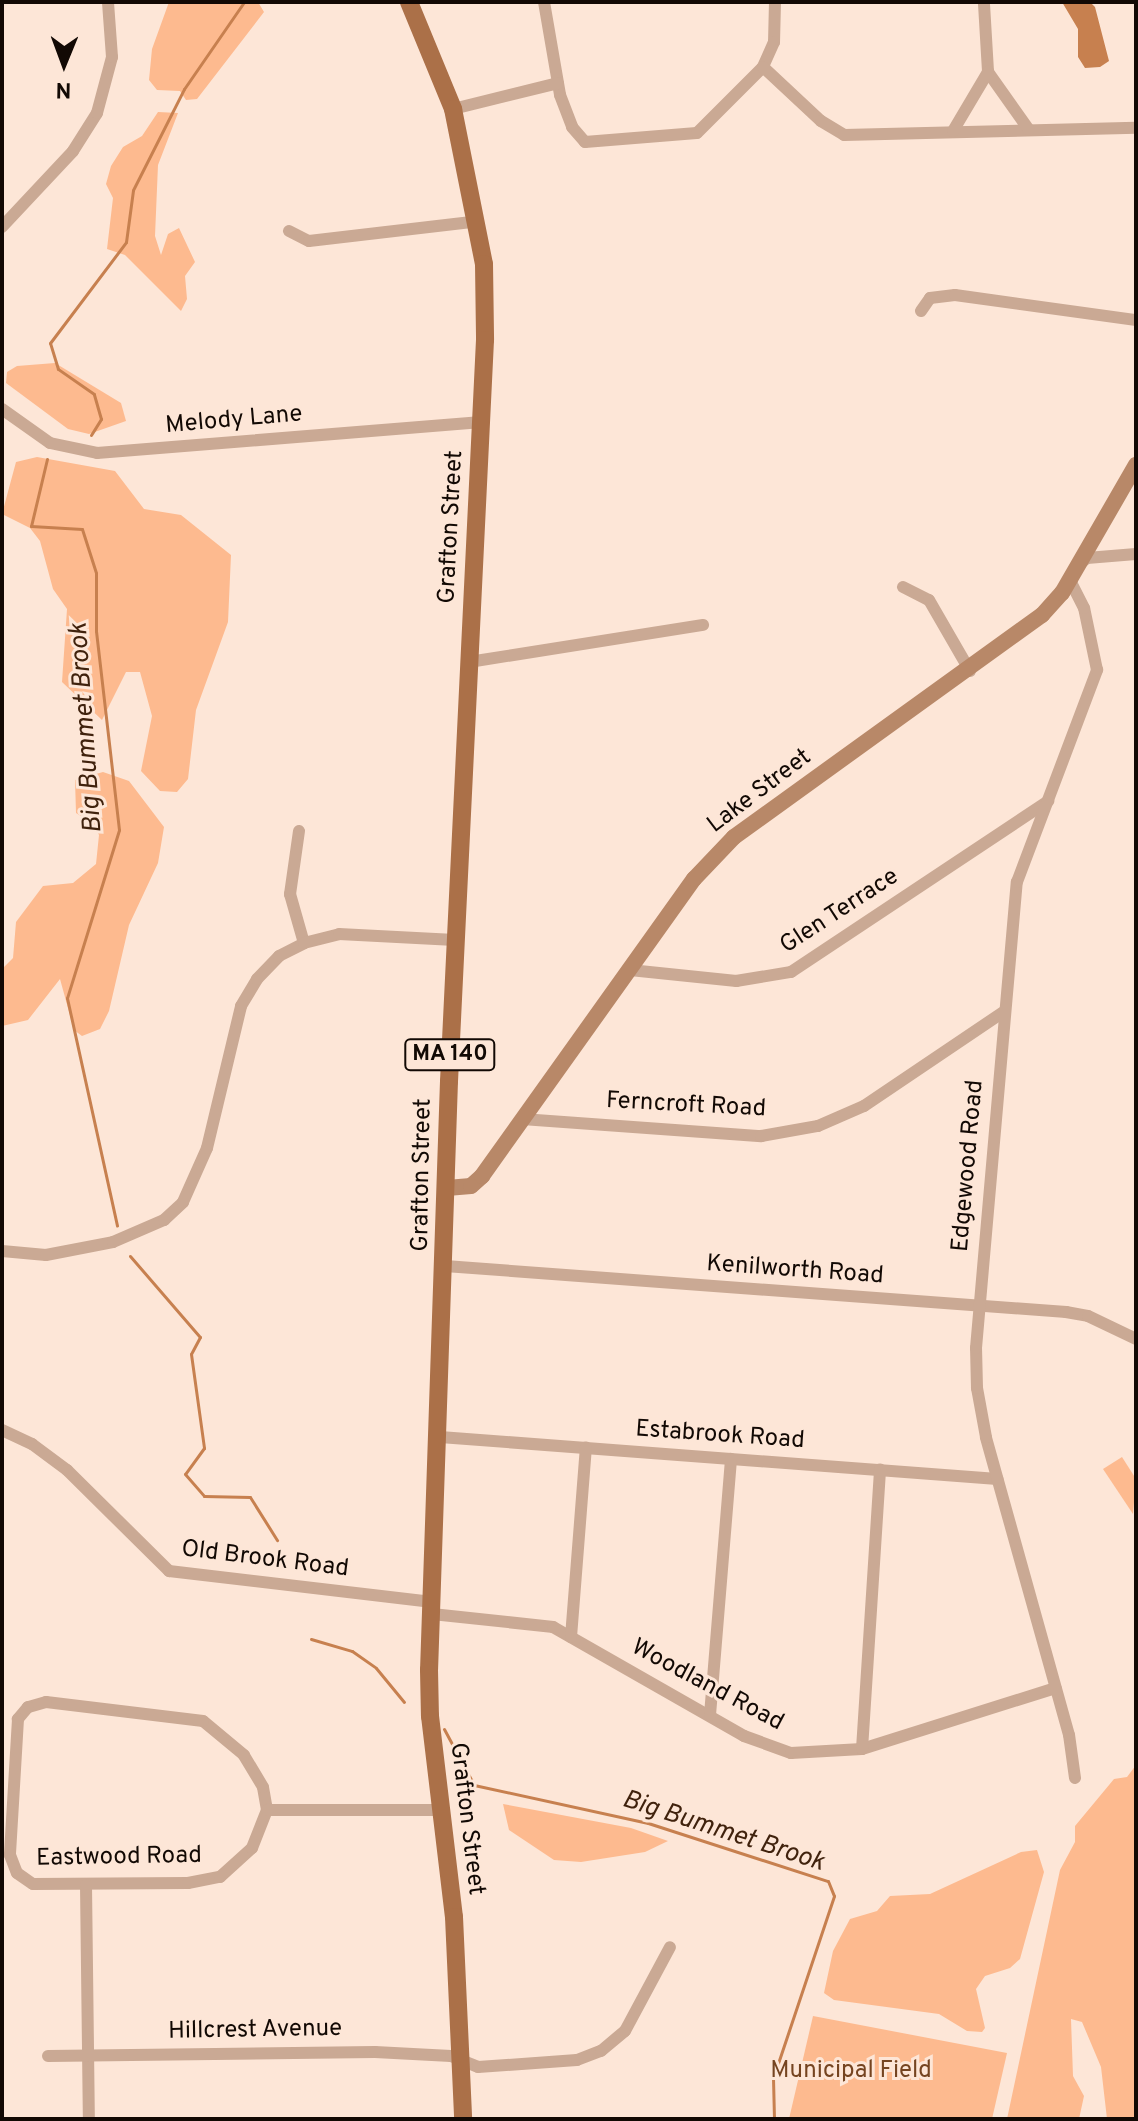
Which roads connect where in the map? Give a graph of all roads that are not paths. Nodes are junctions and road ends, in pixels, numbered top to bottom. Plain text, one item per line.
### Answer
1 (108, 2) edge
2 (409, 2) edge
3 (544, 2) edge
4 (775, 2) edge
5 (984, 4) dead end
6 (763, 67) junction
7 (988, 72) junction
8 (558, 83) junction
9 (453, 109) junction
10 (1136, 128) edge
11 (1029, 130) junction
12 (953, 131) junction
13 (478, 221) junction
14 (2, 227) edge
15 (289, 231) dead end
16 (921, 311) dead end
17 (1136, 320) edge
18 (2, 409) edge
19 (482, 422) junction
20 (1136, 465) edge
21 (1136, 554) edge
22 (1075, 568) junction
23 (903, 587) dead end
24 (703, 625) dead end
25 (469, 662) junction
26 (970, 671) junction
27 (1048, 801) junction
28 (299, 831) dead end
29 (455, 940) junction
30 (304, 943) junction
31 (630, 970) junction
32 (1005, 1011) junction
33 (522, 1119) junction
34 (447, 1188) junction
35 (2, 1251) edge
36 (445, 1266) junction
37 (979, 1307) junction
38 (1136, 1339) edge
39 (2, 1430) edge
40 (440, 1437) junction
41 (586, 1448) junction
42 (731, 1459) junction
43 (880, 1470) junction
44 (997, 1479) junction
45 (432, 1608) junction
46 (571, 1637) junction
47 (1056, 1688) junction
48 (710, 1715) junction
49 (862, 1749) junction
50 (1075, 1778) dead end
51 (267, 1810) junction
52 (439, 1810) junction
53 (86, 1885) junction
54 (670, 1947) dead end
55 (48, 2056) dead end
56 (89, 2056) junction
57 (461, 2059) junction
58 (89, 2119) edge
59 (463, 2119) edge

1 - 14 street
2 - 9 main road, Grafton Street / MA 140
3 - 8 street
4 - 6 street
5 - 7 street
6 - 8 street
6 - 12 street
7 - 11 street
7 - 12 street
8 - 9 street
9 - 13 main road, Grafton Street / MA 140
10 - 11 street
11 - 12 street
13 - 15 street
13 - 19 main road, Grafton Street / MA 140
16 - 17 street
18 - 19 street, Melody Lane
19 - 25 main road, Grafton Street / MA 140
20 - 22 street, Lake Street
21 - 22 street
22 - 26 street, Lake Street
22 - 27 street, Edgewood Road
23 - 26 street
24 - 25 street
25 - 29 main road, Grafton Street / MA 140
26 - 31 street, Lake Street
27 - 31 street, Glen Terrace
27 - 32 street, Edgewood Road
28 - 30 street
29 - 30 street
29 - 34 main road, Grafton Street / MA 140
30 - 35 street
31 - 33 street, Lake Street
32 - 33 street, Ferncroft Road
32 - 37 street, Edgewood Road
33 - 34 street, Lake Street
34 - 36 main road, Grafton Street / MA 140
36 - 37 street, Kenilworth Road
36 - 40 main road, Grafton Street / MA 140
37 - 38 street, Kenilworth Road
37 - 44 street, Edgewood Road
39 - 45 street, Old Brook Road
40 - 41 street, Estabrook Road
40 - 45 main road, Grafton Street / MA 140
41 - 42 street, Estabrook Road
41 - 46 street
42 - 43 street, Estabrook Road
42 - 48 street
43 - 44 street, Estabrook Road
43 - 49 street
44 - 47 street, Edgewood Road
45 - 46 street, Woodland Road
45 - 52 main road, Grafton Street / MA 140
46 - 48 street, Woodland Road
47 - 49 street, Woodland Road
47 - 50 street, Edgewood Road
48 - 49 street, Woodland Road
51 - 52 street
51 - 53 street, Eastwood Road
51 - 53 street, Eastwood Road
52 - 57 main road, Grafton Street / MA 140
53 - 56 street
54 - 57 street, Hillcrest Avenue
55 - 56 street, Hillcrest Avenue
56 - 57 street, Hillcrest Avenue
56 - 58 street
57 - 59 main road, Grafton Street / MA 140

